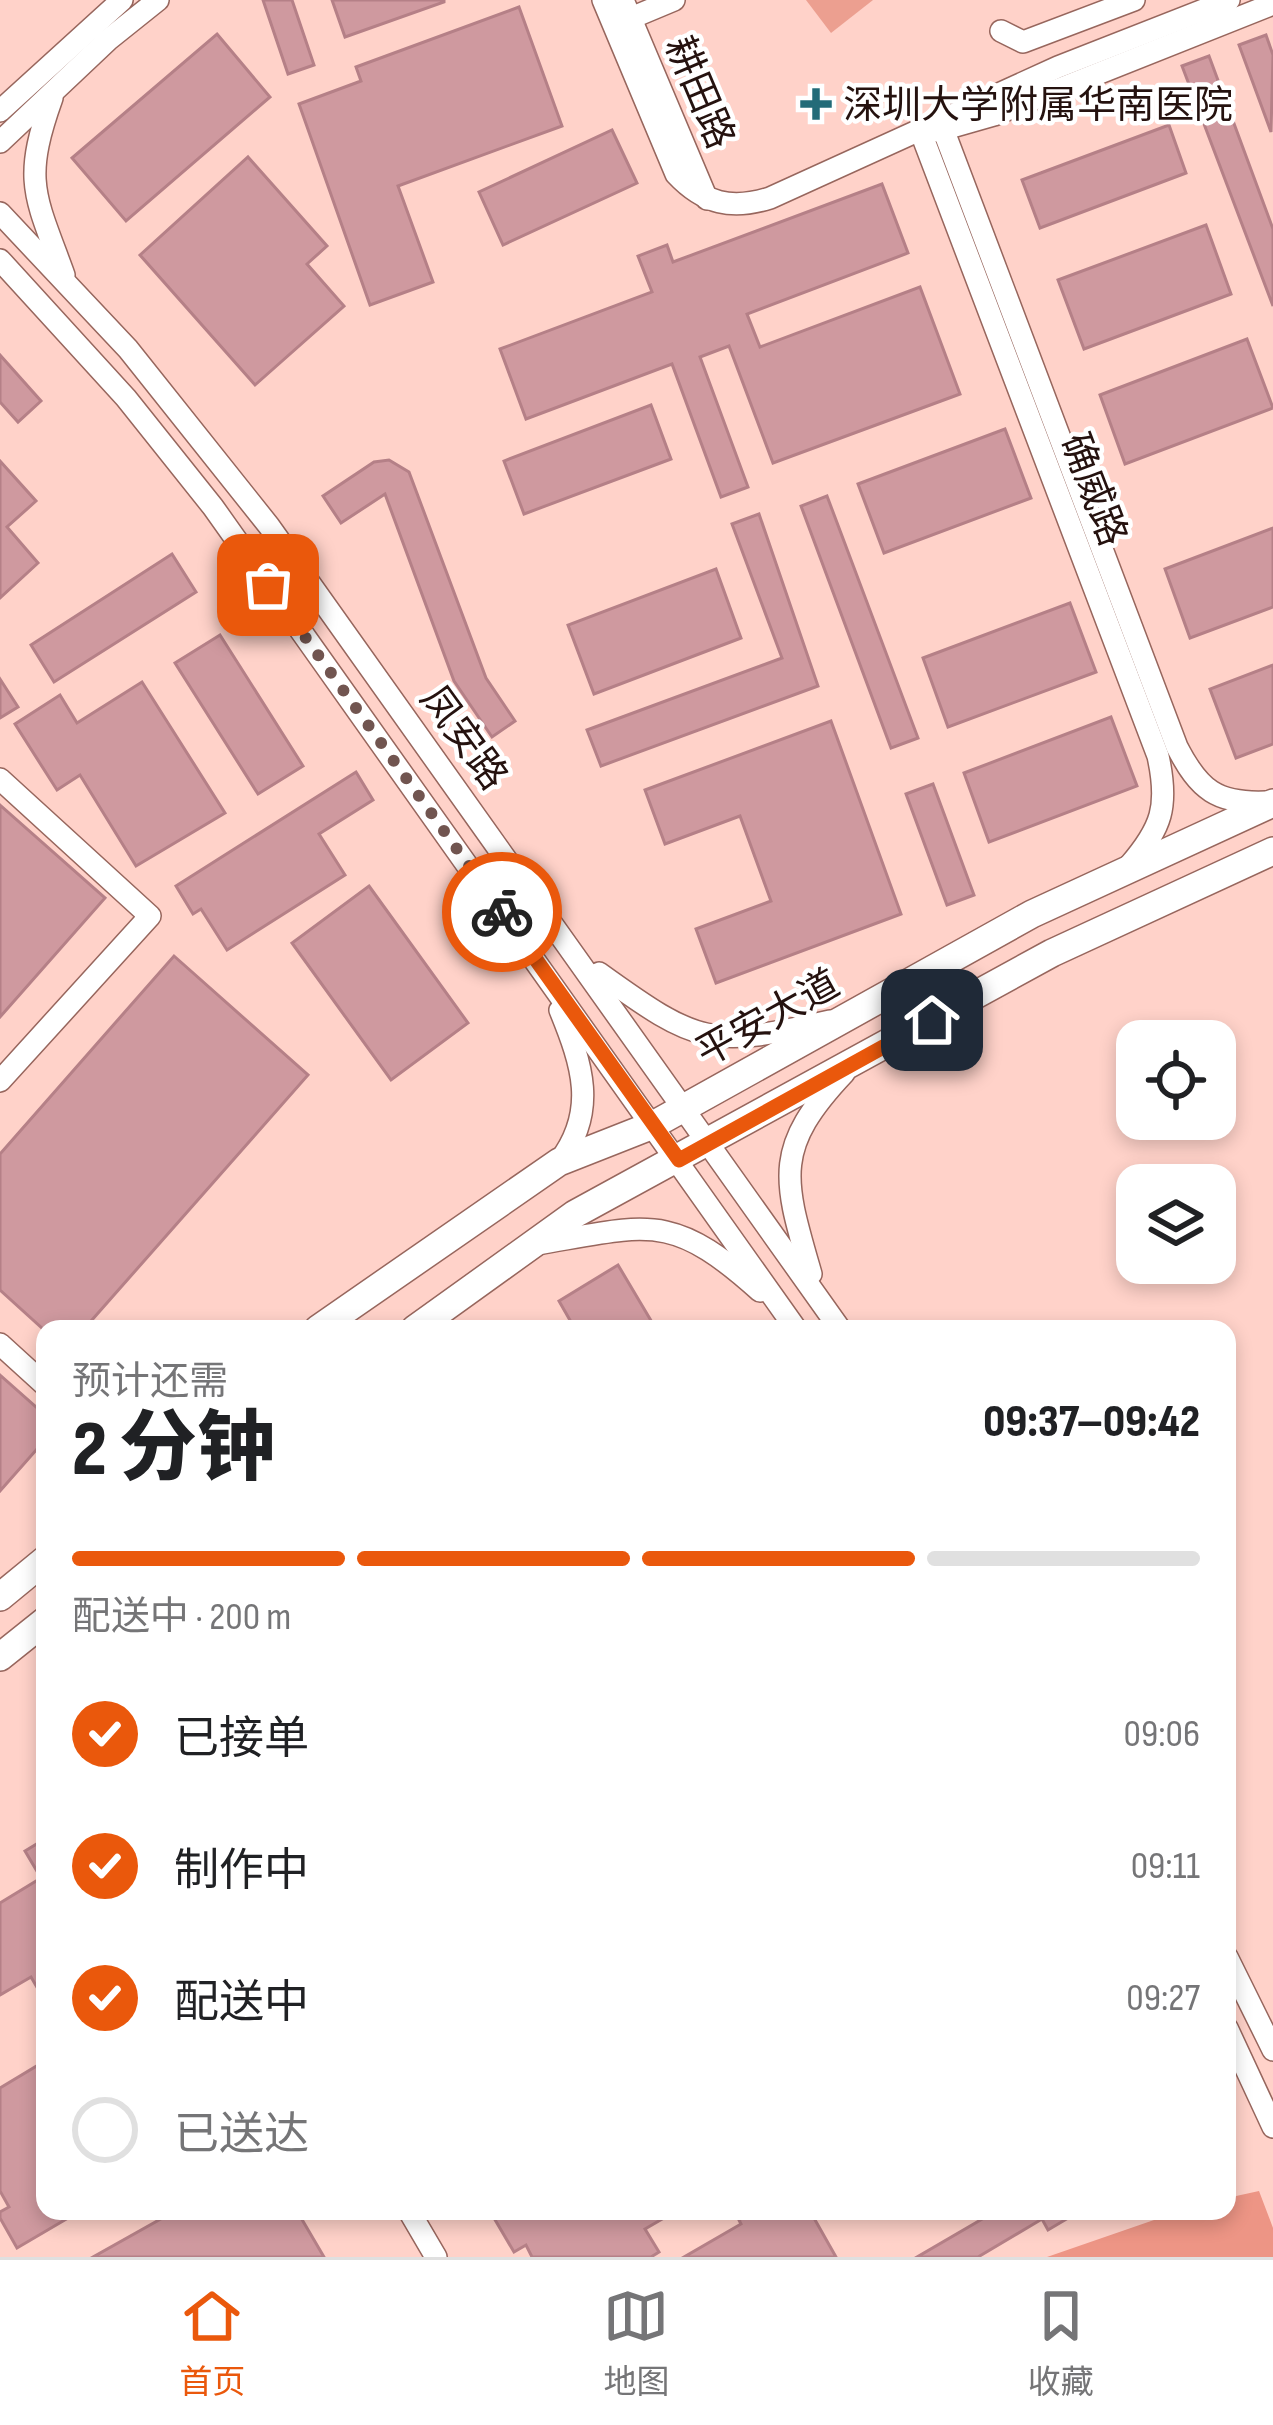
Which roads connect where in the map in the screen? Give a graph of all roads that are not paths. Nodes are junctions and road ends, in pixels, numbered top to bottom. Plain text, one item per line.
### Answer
1 (122, 0) edge
2 (158, 0) edge
3 (603, 0) edge
4 (674, 0) edge
5 (1134, 0) edge
6 (1229, 0) edge
7 (1273, 4) edge
8 (627, 9) edge
9 (1000, 31) dead end
10 (47, 82) junction
11 (0, 100) edge
12 (0, 111) edge
13 (934, 127) junction
14 (0, 142) edge
15 (707, 199) junction
16 (0, 213) edge
17 (0, 260) edge
18 (66, 281) junction
19 (0, 285) edge
20 (53, 316) junction
21 (0, 779) edge
22 (1273, 802) edge
23 (1273, 851) edge
24 (1126, 869) junction
25 (581, 961) junction
26 (547, 976) junction
27 (848, 1016) junction
28 (852, 1064) junction
29 (0, 1081) edge
30 (685, 1107) junction
31 (653, 1125) junction
32 (711, 1143) junction
33 (679, 1160) junction
34 (560, 1162) junction
35 (530, 1245) junction
36 (817, 1294) junction
37 (332, 1320) edge
38 (427, 1320) edge
39 (789, 1320) edge
40 (790, 1320) edge
41 (834, 1320) edge
42 (0, 1344) edge
43 (36, 1377) edge
44 (36, 1567) edge
45 (0, 1597) edge
46 (36, 1628) edge
47 (0, 1657) edge
48 (1236, 1975) edge
49 (1236, 2047) edge
50 (1272, 2048) edge
51 (1273, 2127) edge
52 (414, 2220) edge
53 (436, 2257) edge

1 - 10 street
2 - 10 street
3 - 15 street, 耕田路
4 - 8 street
5 - 9 street
6 - 13 street
7 - 13 street
8 - 15 street, 耕田路
10 - 11 street
10 - 12 street
10 - 14 street
10 - 18 street
13 - 15 street
13 - 22 street, 确威路
13 - 24 street, 确威路
16 - 18 street, 凤安路
17 - 20 street, 凤安路
18 - 25 street, 凤安路
19 - 20 street
20 - 26 street, 凤安路
21 - 29 street
22 - 24 main road, 平安大道
23 - 28 main road
24 - 27 main road, 平安大道
25 - 27 street
25 - 30 street, 凤安路
26 - 31 street, 凤安路
26 - 34 street
27 - 30 main road, 平安大道
28 - 32 main road
28 - 36 street
30 - 31 main road, 平安大道
30 - 32 street, 凤安路
31 - 33 street, 凤安路
31 - 34 main road, 平安大道
32 - 33 main road
32 - 36 street, 凤安路
33 - 35 main road
33 - 40 street, 凤安路
34 - 37 main road, 平安大道
35 - 38 main road
35 - 39 street
36 - 41 street, 凤安路
42 - 43 street
44 - 45 main road
46 - 47 main road
48 - 50 street
49 - 51 street
52 - 53 street

